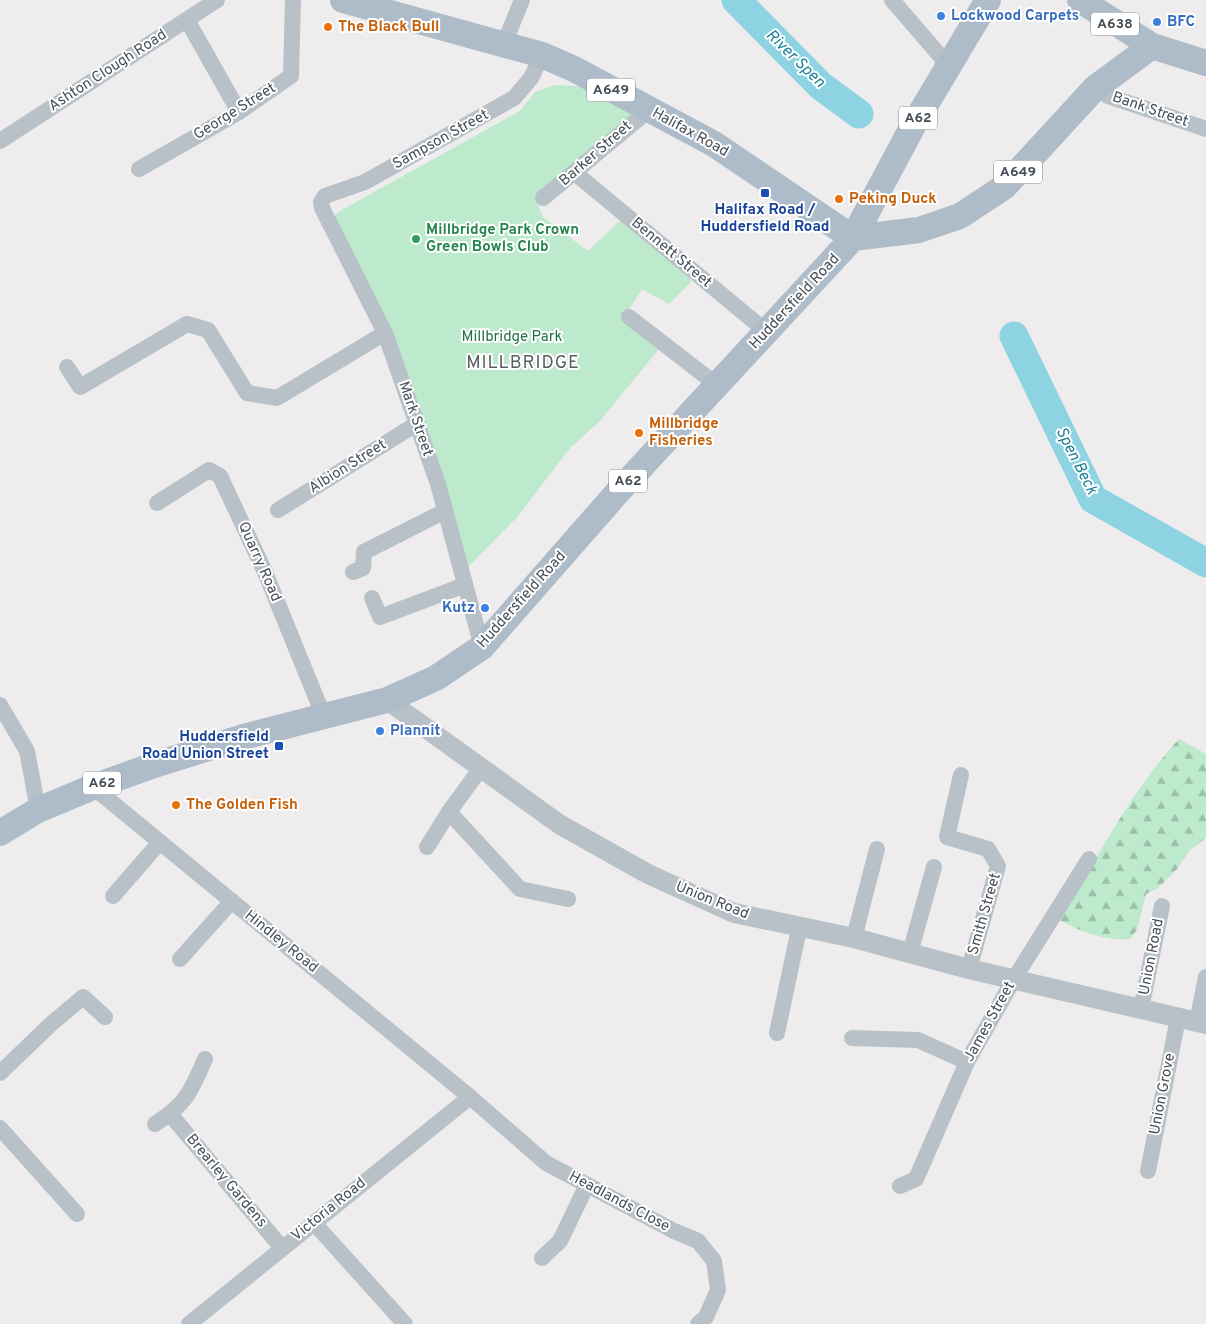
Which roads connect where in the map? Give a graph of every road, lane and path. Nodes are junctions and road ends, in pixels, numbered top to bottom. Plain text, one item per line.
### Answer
1 (217, 0) edge
2 (293, 0) edge
3 (343, 0) edge
4 (522, 0) edge
5 (892, 0) edge
6 (988, 0) edge
7 (1080, 0) edge
8 (375, 4) edge
9 (187, 20) junction
10 (504, 44) junction
11 (1152, 46) junction
12 (542, 55) junction
13 (1206, 63) edge
14 (948, 66) junction
15 (1095, 88) junction
16 (648, 110) junction
17 (239, 112) junction
18 (1206, 129) edge
19 (0, 142) edge
20 (139, 169) dead end
21 (575, 173) junction
22 (543, 198) dead end
23 (321, 202) joint
24 (853, 238) junction
25 (629, 317) dead end
26 (767, 332) junction
27 (385, 333) junction
28 (67, 367) dead end
29 (717, 385) junction
30 (418, 423) junction
31 (157, 503) dead end
32 (278, 510) dead end
33 (445, 511) junction
34 (353, 572) dead end
35 (465, 585) junction
36 (372, 598) dead end
37 (482, 647) junction
38 (387, 700) junction
39 (0, 705) edge
40 (324, 717) junction
41 (481, 768) junction
42 (961, 775) dead end
43 (93, 787) junction
44 (38, 810) junction
45 (449, 812) junction
46 (0, 833) edge
47 (160, 842) junction
48 (427, 847) dead end
49 (877, 849) dead end
50 (1089, 859) dead end
51 (934, 867) dead end
52 (113, 896) dead end
53 (568, 899) dead end
54 (232, 901) junction
55 (1162, 906) dead end
56 (799, 929) junction
57 (854, 938) junction
58 (910, 953) junction
59 (180, 959) dead end
60 (969, 969) junction
61 (1206, 977) edge
62 (1014, 979) junction
63 (1142, 1009) junction
64 (105, 1017) dead end
65 (1194, 1021) edge
66 (777, 1033) dead end
67 (852, 1038) dead end
68 (205, 1059) dead end
69 (968, 1062) junction
70 (0, 1073) edge
71 (470, 1097) junction
72 (170, 1114) junction
73 (154, 1124) dead end
74 (0, 1128) edge
75 (1148, 1171) dead end
76 (587, 1185) junction
77 (900, 1186) dead end
78 (77, 1214) dead end
79 (314, 1223) junction
80 (282, 1248) junction
81 (542, 1258) dead end
82 (188, 1324) edge
83 (405, 1324) edge
84 (698, 1324) edge

1 - 9 street, Ashton Clough Road
2 - 17 street, George Street
3 - 8 main road, Halifax Road / A649
4 - 10 street
5 - 14 street
6 - 14 main road, A62
7 - 11 main road, A638
8 - 10 main road, Halifax Road / A649
9 - 17 street
9 - 19 street, Ashton Clough Road
10 - 12 main road, Halifax Road / A649
11 - 13 main road, A638
11 - 15 main road, A649
12 - 16 main road, Halifax Road / A649
12 - 23 street, Sampson Street
14 - 24 main road, A62
15 - 18 street, Bank Street
15 - 24 main road, A649
16 - 21 street, Barker Street
16 - 24 main road, Halifax Road / A649
17 - 20 street, George Street
21 - 22 street, Barker Street
21 - 26 street, Bennett Street
23 - 27 street, Mark Street
24 - 26 main road, Huddersfield Road / A62
25 - 29 street
26 - 29 main road, Huddersfield Road / A62
27 - 28 street
27 - 30 street, Mark Street
29 - 37 main road, Huddersfield Road / A62
30 - 32 street, Albion Street
30 - 33 street, Mark Street
31 - 40 street, Quarry Road
33 - 34 street
33 - 35 street, Mark Street
35 - 36 street
35 - 37 street, Mark Street
37 - 38 main road, Huddersfield Road / A62
38 - 40 main road, Huddersfield Road / A62
38 - 41 street, Union Road
39 - 44 street
40 - 43 main road, Huddersfield Road / A62
41 - 45 street
41 - 56 street, Union Road
42 - 60 street, Smith Street
43 - 44 main road, Huddersfield Road / A62
43 - 47 street, Hindley Road
44 - 46 main road, Huddersfield Road / A62
45 - 48 street
45 - 53 street
47 - 52 street
47 - 54 street, Hindley Road
49 - 57 street
50 - 62 street, James Street
51 - 58 street
54 - 59 street
54 - 71 street, Hindley Road
55 - 63 street, Union Road
56 - 57 street, Union Road
56 - 66 street
57 - 58 street, Union Road
58 - 60 street, Union Road
60 - 62 street, Union Road
61 - 65 street
62 - 63 street, Union Road
62 - 69 street, James Street
63 - 65 street, Union Road
64 - 70 street
65 - 75 street, Union Grove
67 - 69 street
68 - 72 street
69 - 77 street, James Street
71 - 76 street, Headlands Close
71 - 79 street, Victoria Road
72 - 73 street
72 - 80 street, Brearley Gardens
74 - 78 street
76 - 81 street
76 - 84 street, Headlands Close
79 - 80 street, Victoria Road
79 - 83 street
80 - 82 street, Victoria Road

